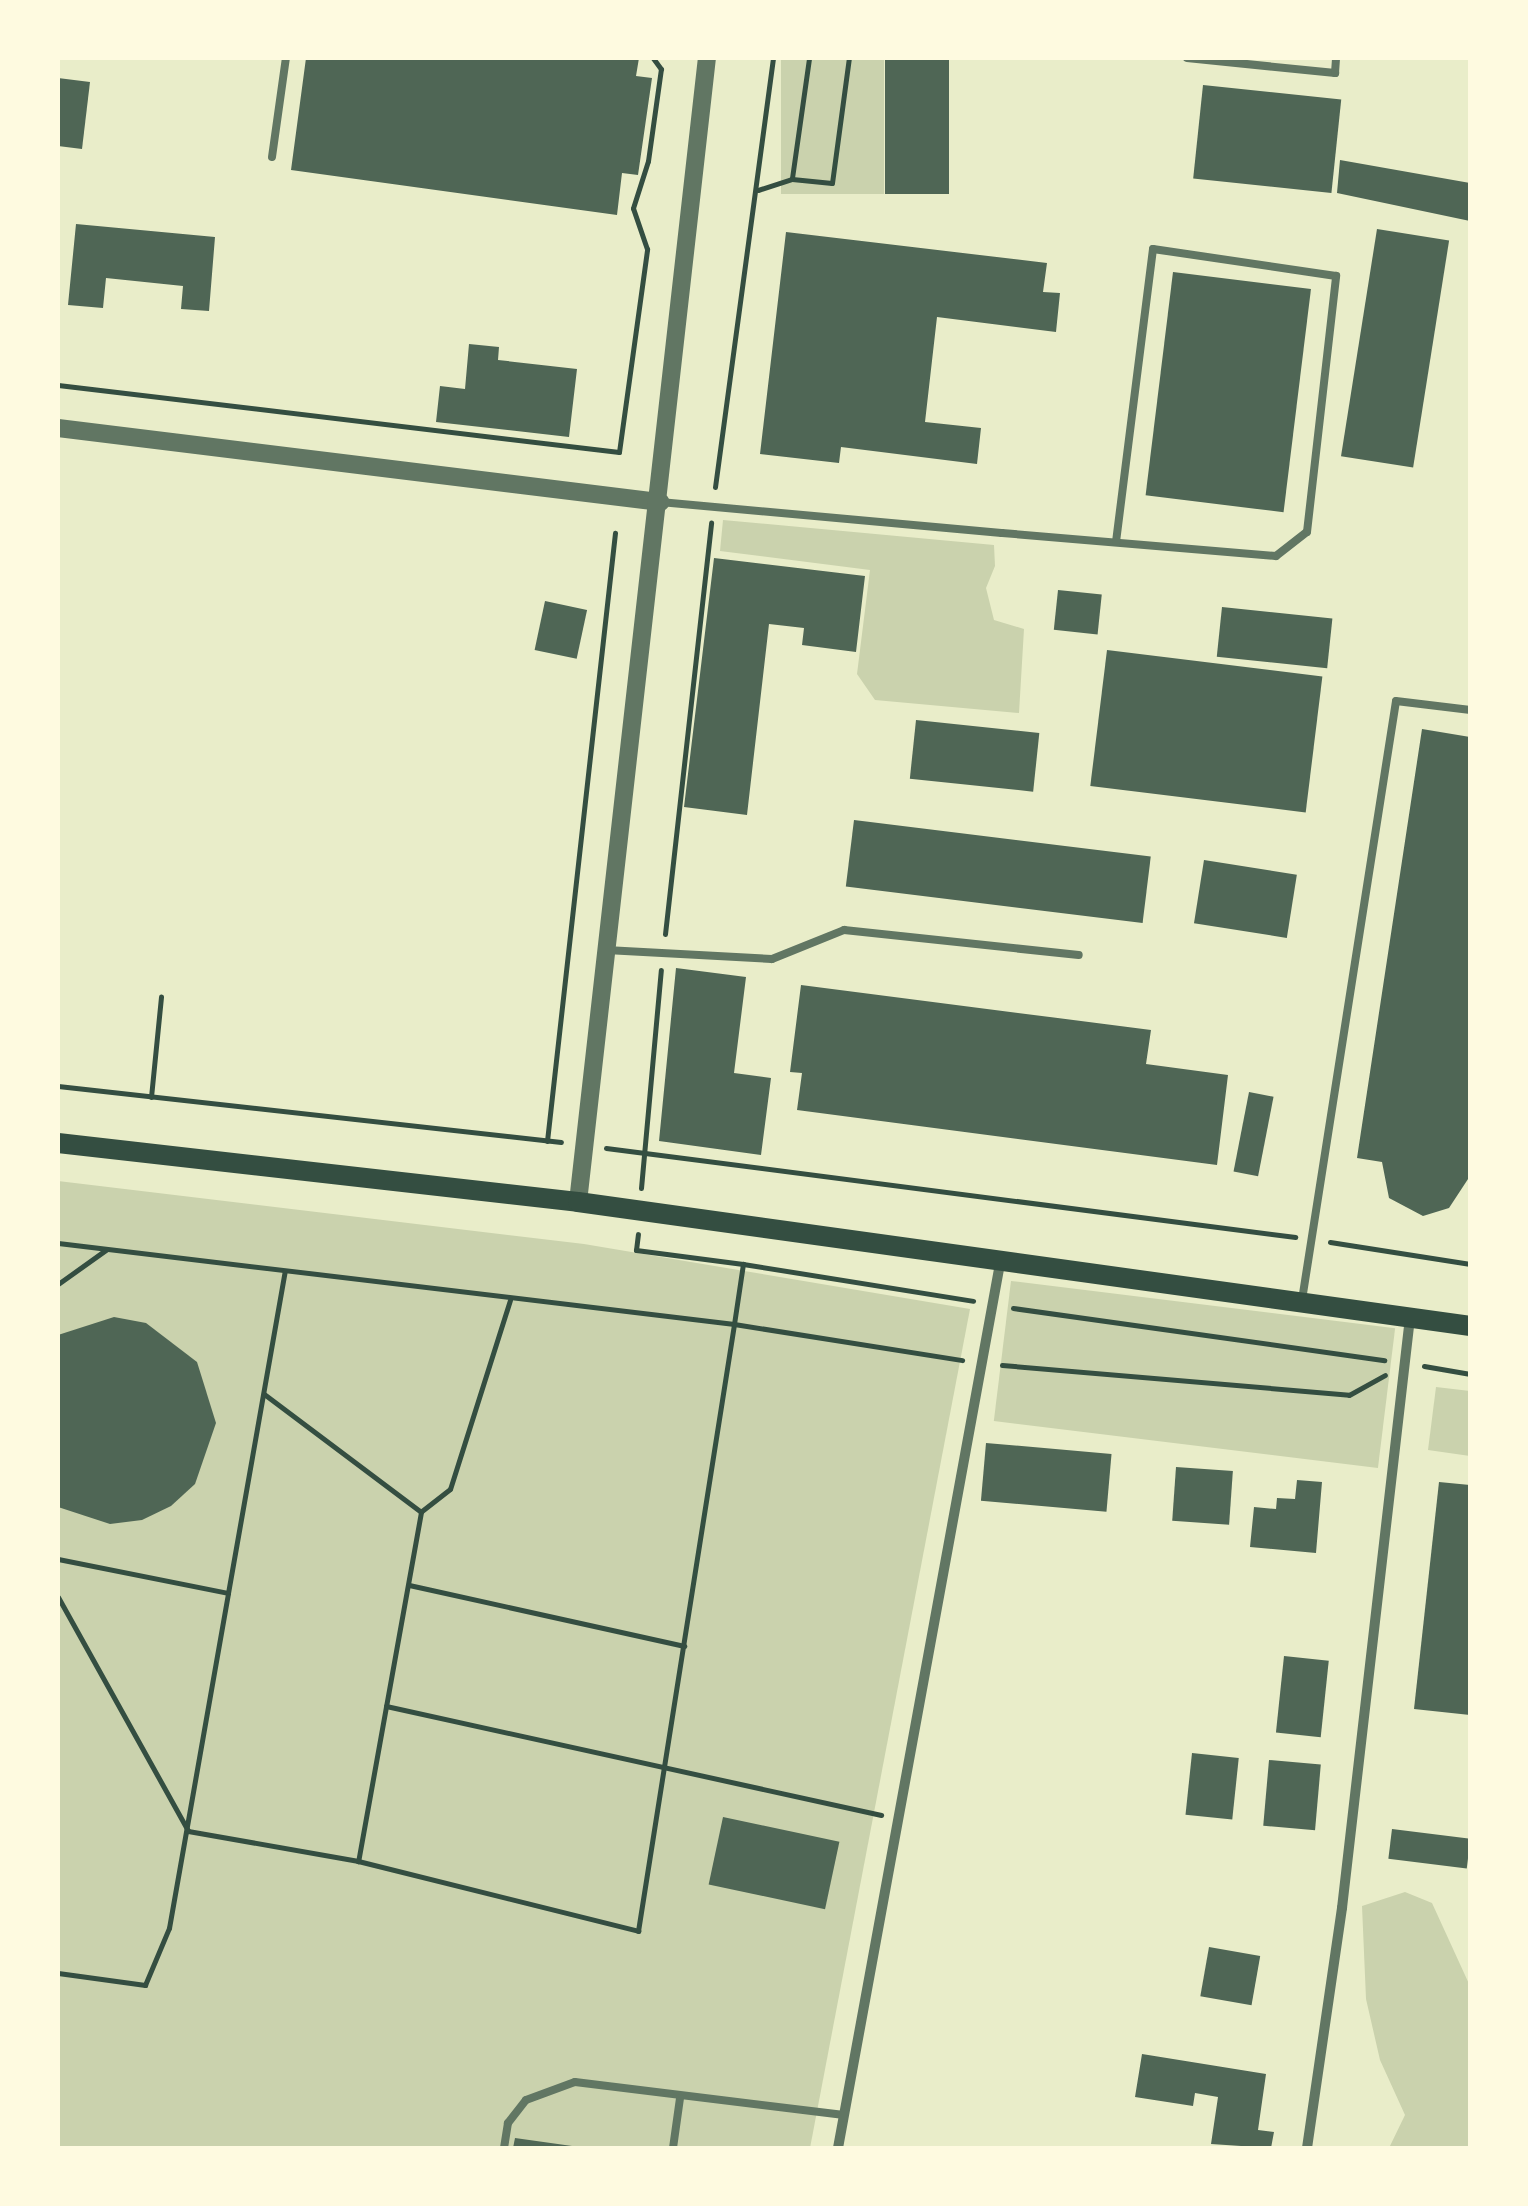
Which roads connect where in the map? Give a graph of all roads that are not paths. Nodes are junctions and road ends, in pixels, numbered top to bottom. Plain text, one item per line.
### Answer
1 (286, 58) edge
2 (707, 58) edge
3 (1187, 58) edge
4 (1336, 58) edge
5 (272, 156) dead end
6 (58, 428) edge
7 (660, 502) junction
8 (1116, 542) junction
9 (1470, 710) edge
10 (603, 950) junction
11 (1079, 955) dead end
12 (58, 1143) edge
13 (578, 1202) junction
14 (1001, 1257) junction
15 (1302, 1300) junction
16 (1410, 1318) junction
17 (1470, 1326) edge
18 (680, 2098) junction
19 (844, 2115) junction
20 (504, 2148) edge
21 (673, 2148) edge
22 (838, 2148) edge
23 (1307, 2148) edge

1 - 5 lane
2 - 7 street
3 - 4 lane
6 - 7 street
7 - 8 lane
7 - 10 street
8 - 8 lane
9 - 15 lane
10 - 11 lane
10 - 13 street
12 - 13 main road
13 - 14 main road
14 - 15 main road
14 - 19 street
15 - 16 main road
16 - 17 main road
16 - 23 street
18 - 19 lane
18 - 20 lane
18 - 21 lane
19 - 22 street

